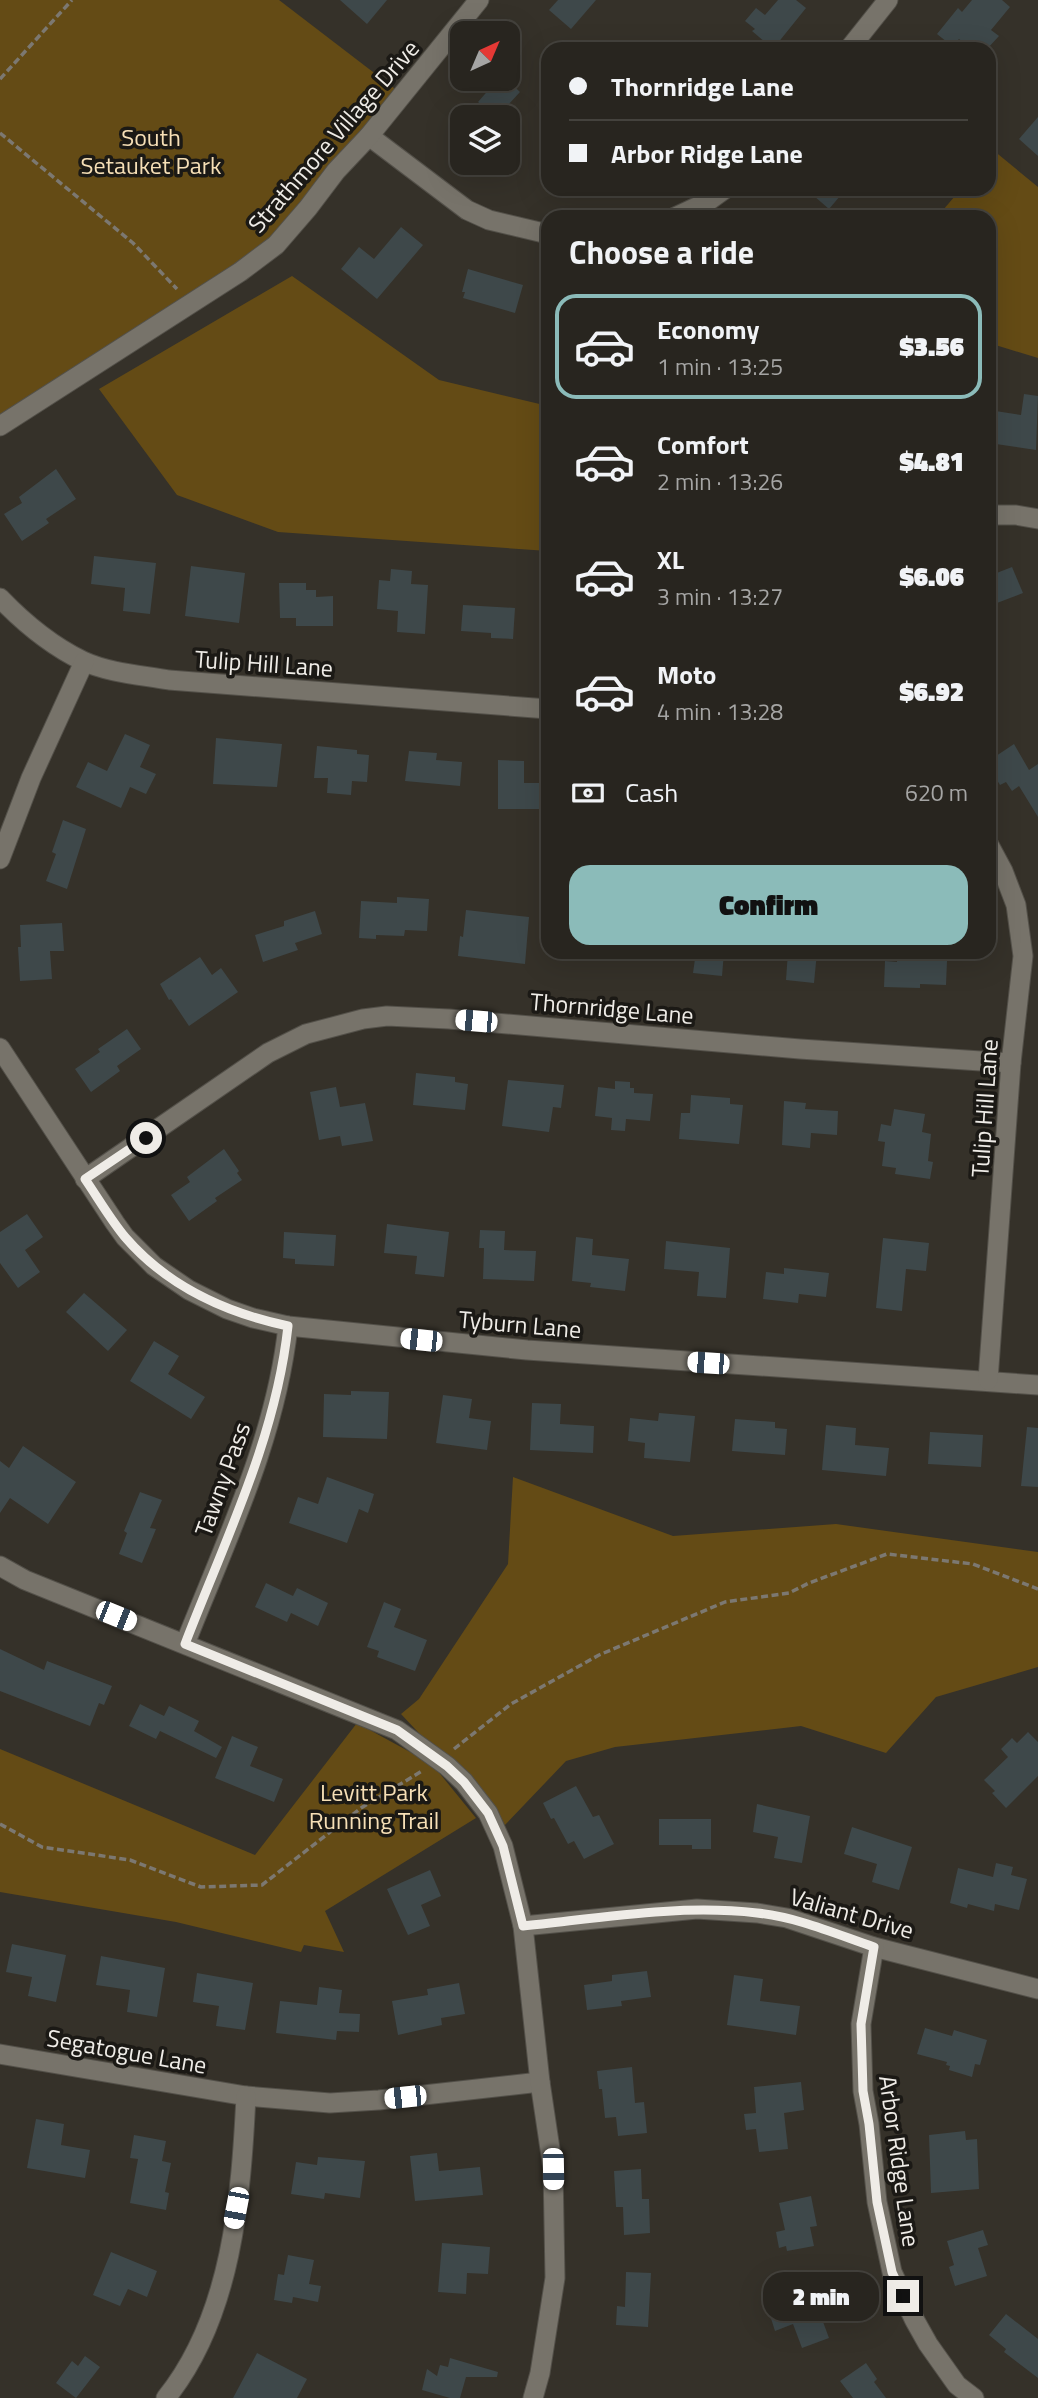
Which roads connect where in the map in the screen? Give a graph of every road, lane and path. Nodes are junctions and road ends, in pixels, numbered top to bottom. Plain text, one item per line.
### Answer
1 (72, 0) edge
2 (480, 0) edge
3 (888, 0) edge
4 (855, 42) edge
5 (0, 79) edge
6 (0, 133) edge
7 (369, 136) junction
8 (715, 196) edge
9 (690, 210) edge
10 (541, 232) edge
11 (191, 304) junction
12 (0, 426) edge
13 (996, 515) edge
14 (1038, 519) edge
15 (0, 598) edge
16 (84, 662) junction
17 (541, 708) edge
18 (996, 858) edge
19 (0, 859) edge
20 (0, 1048) edge
21 (1011, 1063) junction
22 (85, 1179) junction
23 (288, 1326) junction
24 (988, 1380) junction
25 (1038, 1385) edge
26 (0, 1566) edge
27 (1038, 1589) edge
28 (185, 1644) junction
29 (439, 1760) junction
30 (0, 1824) edge
31 (523, 1926) junction
32 (874, 1947) junction
33 (1038, 1989) edge
34 (0, 2054) edge
35 (540, 2082) junction
36 (246, 2096) junction
37 (166, 2398) edge
38 (533, 2398) edge
39 (974, 2398) edge

1 - 5 path
2 - 7 street, Strathmore Village Drive
3 - 4 street
6 - 11 path
7 - 10 street
7 - 11 street, Strathmore Village Drive
8 - 9 street
11 - 12 street, Strathmore Village Drive
13 - 14 street
15 - 16 street, Tulip Hill Lane
16 - 17 street, Tulip Hill Lane
16 - 19 street
18 - 21 street, Tulip Hill Lane
20 - 22 street, Tyburn Lane
21 - 22 street, Thornridge Lane
21 - 24 street, Tulip Hill Lane
22 - 23 street, Tyburn Lane
23 - 24 street, Tyburn Lane
23 - 28 street, Tawny Pass
24 - 25 street, Tyburn Lane
26 - 28 street
27 - 29 path
28 - 29 street
29 - 30 path
29 - 31 street
31 - 32 street, Valiant Drive
31 - 35 street
32 - 33 street, Valiant Drive
32 - 39 street, Arbor Ridge Lane
34 - 36 street, Segatogue Lane
35 - 36 street, Segatogue Lane
35 - 38 street
36 - 37 street

